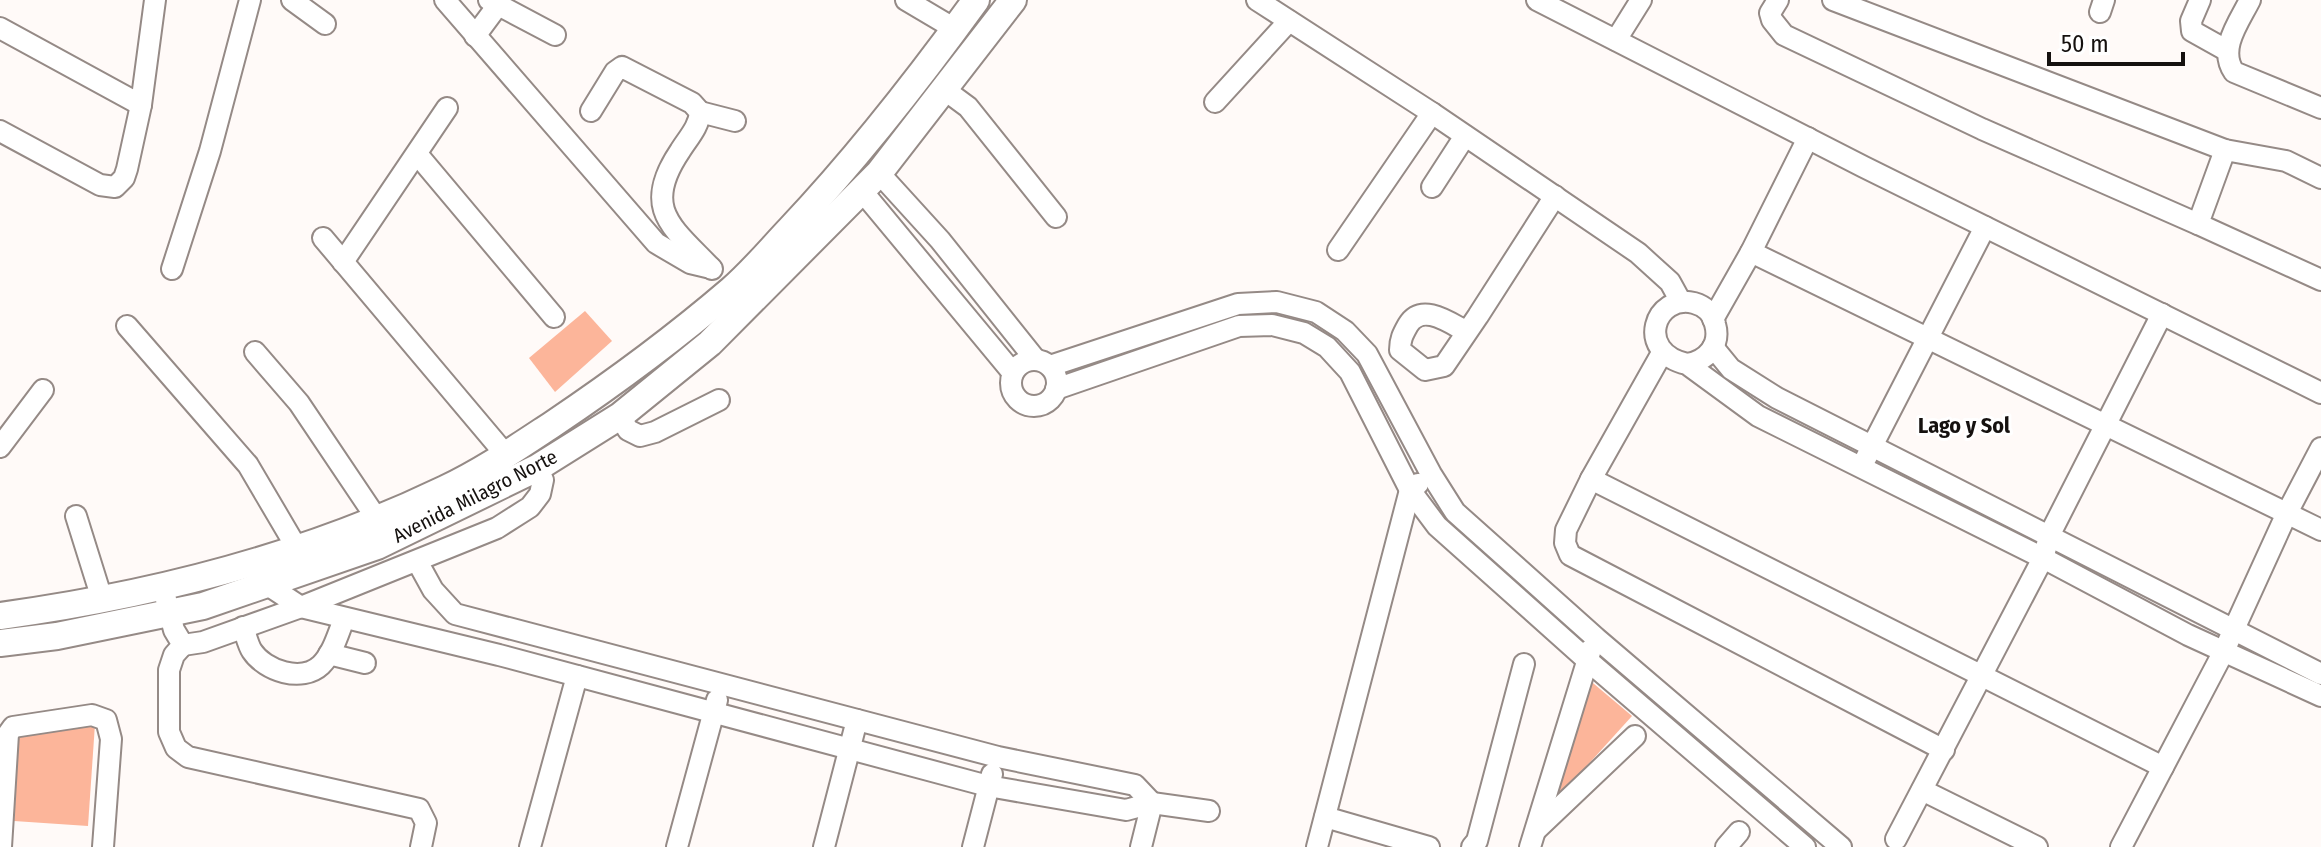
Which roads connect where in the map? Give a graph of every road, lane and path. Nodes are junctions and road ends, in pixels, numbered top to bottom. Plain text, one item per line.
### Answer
1 (250, 0) edge
2 (292, 0) edge
3 (445, 0) edge
4 (906, 0) edge
5 (976, 0) edge
6 (1013, 0) edge
7 (1257, 0) edge
8 (1641, 0) edge
9 (1778, 0) edge
10 (1833, 0) edge
11 (2200, 0) edge
12 (2250, 0) edge
13 (152, 2) edge
14 (494, 2) edge
15 (1547, 2) edge
16 (1289, 21) junction
17 (325, 24) dead end
18 (0, 28) edge
19 (955, 29) junction
20 (555, 35) dead end
21 (475, 36) junction
22 (1616, 40) junction
23 (2226, 50) junction
24 (945, 90) junction
25 (1215, 102) dead end
26 (141, 105) junction
27 (447, 108) dead end
28 (2321, 108) edge
29 (591, 111) dead end
30 (700, 112) junction
31 (1432, 113) junction
32 (735, 121) dead end
33 (0, 131) edge
34 (1465, 136) junction
35 (1808, 138) junction
36 (2225, 150) junction
37 (417, 154) junction
38 (2321, 178) edge
39 (870, 182) junction
40 (1432, 187) dead end
41 (1555, 196) junction
42 (1056, 217) dead end
43 (2198, 224) junction
44 (1985, 227) junction
45 (323, 238) dead end
46 (1338, 250) dead end
47 (1751, 252) junction
48 (343, 262) junction
49 (711, 268) junction
50 (172, 269) dead end
51 (2321, 280) edge
52 (733, 288) junction
53 (1681, 302) junction
54 (2162, 314) junction
55 (554, 317) dead end
56 (1713, 319) junction
57 (127, 326) dead end
58 (1467, 332) dead end
59 (1927, 337) junction
60 (1713, 347) junction
61 (255, 352) dead end
62 (1662, 353) junction
63 (1042, 362) junction
64 (1687, 364) junction
65 (1013, 373) junction
66 (1056, 389) junction
67 (43, 390) dead end
68 (2321, 393) edge
69 (719, 400) dead end
70 (620, 416) junction
71 (2106, 424) junction
72 (0, 447) edge
73 (1872, 447) junction
74 (2321, 448) edge
75 (506, 455) junction
76 (537, 468) junction
77 (1861, 468) junction
78 (1431, 474) junction
79 (1591, 479) junction
80 (1410, 490) junction
81 (2287, 513) junction
82 (76, 516) dead end
83 (377, 519) junction
84 (2321, 530) edge
85 (2050, 534) junction
86 (298, 550) junction
87 (2043, 558) junction
88 (417, 561) junction
89 (266, 584) junction
90 (163, 588) junction
91 (102, 599) junction
92 (301, 607) junction
93 (170, 614) junction
94 (0, 616) edge
95 (344, 619) junction
96 (243, 627) junction
97 (508, 628) junction
98 (2234, 630) junction
99 (57, 636) junction
100 (1596, 638) junction
101 (0, 643) edge
102 (183, 645) junction
103 (2224, 651) junction
104 (329, 654) junction
105 (0, 655) edge
106 (499, 655) junction
107 (1586, 659) junction
108 (365, 663) dead end
109 (1524, 664) dead end
110 (2321, 674) edge
111 (577, 676) junction
112 (1981, 677) junction
113 (722, 684) junction
114 (2321, 696) edge
115 (713, 713) junction
116 (857, 720) junction
117 (1635, 736) dead end
118 (850, 749) junction
119 (1944, 750) junction
120 (998, 757) junction
121 (2163, 767) junction
122 (988, 786) junction
123 (1922, 790) junction
124 (1152, 803) junction
125 (1209, 811) dead end
126 (1325, 817) junction
127 (1534, 838) edge
128 (1896, 839) dead end
129 (1, 847) edge
130 (103, 847) edge
131 (421, 847) edge
132 (530, 847) edge
133 (677, 847) edge
134 (824, 847) edge
135 (973, 847) edge
136 (1141, 847) edge
137 (1317, 847) edge
138 (1429, 847) edge
139 (1472, 847) edge
140 (1805, 847) edge
141 (1841, 847) edge
142 (2037, 847) edge
143 (2121, 847) edge

1 - 50 street
2 - 17 street
3 - 21 street
4 - 19 street
5 - 19 main road, Avenida Milagro Norte
6 - 24 main road, Avenida Milagro Norte
7 - 16 street
8 - 22 street
9 - 43 street
10 - 36 street
11 - 23 street
12 - 23 street
13 - 26 street
14 - 20 street
14 - 21 street
15 - 22 street
16 - 25 street
16 - 31 street
18 - 26 street
19 - 52 main road, Avenida Milagro Norte
21 - 49 street
22 - 35 street
23 - 28 street
24 - 39 main road, Avenida Milagro Norte
24 - 42 street
26 - 33 street
27 - 37 street
29 - 30 street
30 - 32 street
30 - 49 street
31 - 34 street
31 - 46 street
34 - 40 street
34 - 41 street
35 - 44 street
35 - 47 street
36 - 38 street
36 - 43 street
37 - 48 street
37 - 55 street
39 - 63 street
39 - 65 street
39 - 70 main road, Avenida Milagro Norte
41 - 53 street
41 - 58 street
43 - 51 street
44 - 54 street
44 - 59 street
45 - 48 street
47 - 56 street
47 - 59 street
48 - 75 street
49 - 52 street
52 - 75 main road, Avenida Milagro Norte
53 - 56 street
53 - 62 street
54 - 68 street
54 - 71 street
56 - 60 street
57 - 86 street
59 - 71 street
59 - 73 street
60 - 64 street
60 - 73 street
61 - 83 street
62 - 64 street
62 - 79 street
63 - 65 street
63 - 66 street
63 - 78 street
64 - 77 street
65 - 66 street
66 - 80 street
67 - 72 street
69 - 70 street
70 - 76 main road, Avenida Milagro Norte
71 - 81 street
71 - 85 street
73 - 77 street
73 - 85 street
74 - 81 street
75 - 83 main road, Avenida Milagro Norte
76 - 88 street
76 - 89 main road, Avenida Milagro Norte
77 - 87 street
78 - 80 street
78 - 100 street
79 - 112 street
79 - 119 street
80 - 107 street
80 - 126 street
81 - 84 street
81 - 98 street
82 - 91 street
83 - 86 main road, Avenida Milagro Norte
85 - 87 street
85 - 98 street
86 - 90 main road, Avenida Milagro Norte
87 - 103 street
87 - 112 street
88 - 92 street
88 - 97 street
89 - 92 street
89 - 93 main road, Avenida Milagro Norte
90 - 91 main road, Avenida Milagro Norte
90 - 93 street
91 - 94 main road, Avenida Milagro Norte
92 - 95 street
92 - 96 street
93 - 99 main road, Avenida Milagro Norte
93 - 102 street
95 - 104 street
95 - 106 street
96 - 102 street
96 - 104 street
97 - 106 street
97 - 113 street
98 - 103 street
98 - 110 street
99 - 101 main road, Avenida Milagro Norte
99 - 105 main road
100 - 107 street
100 - 141 street
102 - 131 street
103 - 114 street
103 - 121 street
104 - 108 street
106 - 111 street
107 - 127 street
107 - 140 street
109 - 139 street
111 - 115 street
111 - 132 street
112 - 119 street
112 - 121 street
113 - 115 street
113 - 116 street
115 - 118 street
115 - 133 street
116 - 118 street
116 - 120 street
117 - 127 street
118 - 122 street
118 - 134 street
119 - 123 street
120 - 122 street
120 - 124 street
121 - 143 street
122 - 124 street
122 - 135 street
123 - 128 street
123 - 142 street
124 - 125 street
124 - 136 street
126 - 137 street
126 - 138 street
129 - 130 street

